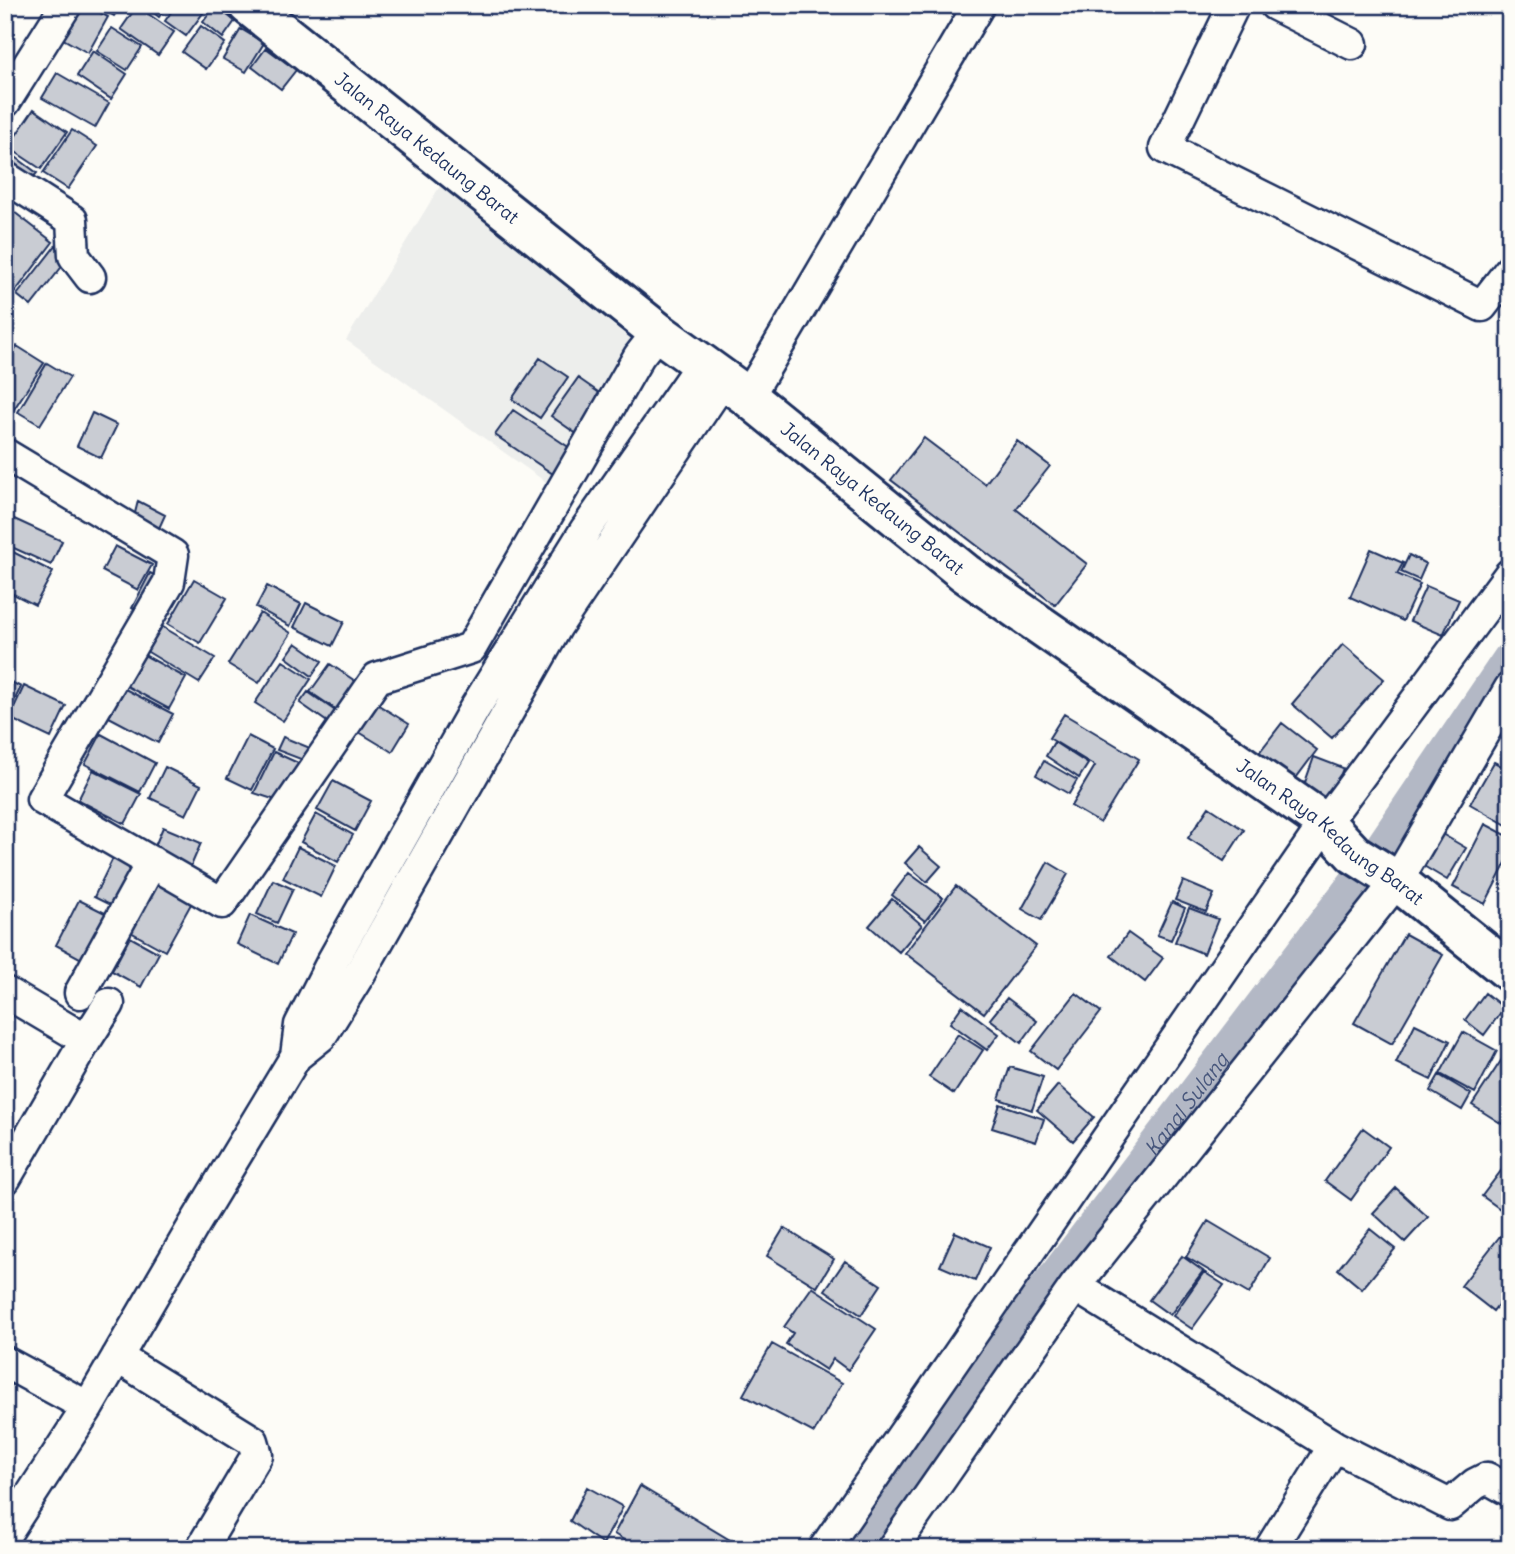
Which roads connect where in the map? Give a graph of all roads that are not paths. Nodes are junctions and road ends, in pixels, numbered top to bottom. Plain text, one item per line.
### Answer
1 (66, 5) edge
2 (248, 5) edge
3 (979, 5) edge
4 (1234, 5) edge
5 (1275, 5) edge
6 (1352, 44) dead end
7 (5, 102) edge
8 (5, 177) edge
9 (1510, 270) edge
10 (90, 277) dead end
11 (658, 332) junction
12 (725, 380) junction
13 (676, 425) junction
14 (5, 454) edge
15 (1510, 574) edge
16 (1510, 688) edge
17 (475, 708) junction
18 (503, 722) junction
19 (1325, 823) junction
20 (152, 862) junction
21 (1379, 870) junction
22 (1510, 972) edge
23 (5, 992) edge
24 (80, 993) dead end
25 (109, 1004) dead end
26 (86, 1040) junction
27 (296, 1056) junction
28 (5, 1179) edge
29 (1074, 1286) junction
30 (117, 1357) junction
31 (5, 1362) edge
32 (88, 1408) junction
33 (1334, 1446) junction
34 (1510, 1491) edge
35 (5, 1535) edge
36 (201, 1549) edge
37 (824, 1549) edge
38 (892, 1549) edge
39 (1270, 1549) edge

1 - 7 street
2 - 11 street, Jalan Raya Kedaung Barat
3 - 12 street
4 - 9 street
5 - 6 street
8 - 10 street
11 - 12 street, Jalan Raya Kedaung Barat
11 - 20 street
12 - 13 street
12 - 19 street, Jalan Raya Kedaung Barat
13 - 17 street
13 - 18 street
14 - 20 street
15 - 19 street
16 - 21 street
17 - 18 street
17 - 27 street
18 - 27 street
19 - 21 street, Jalan Raya Kedaung Barat
19 - 37 street
20 - 24 street
21 - 22 street, Jalan Raya Kedaung Barat
21 - 29 street
23 - 26 street
25 - 26 street
26 - 28 street
27 - 30 street
29 - 33 street
29 - 38 street
30 - 32 street
30 - 36 street
31 - 32 street
32 - 35 street
33 - 34 street
33 - 39 street

